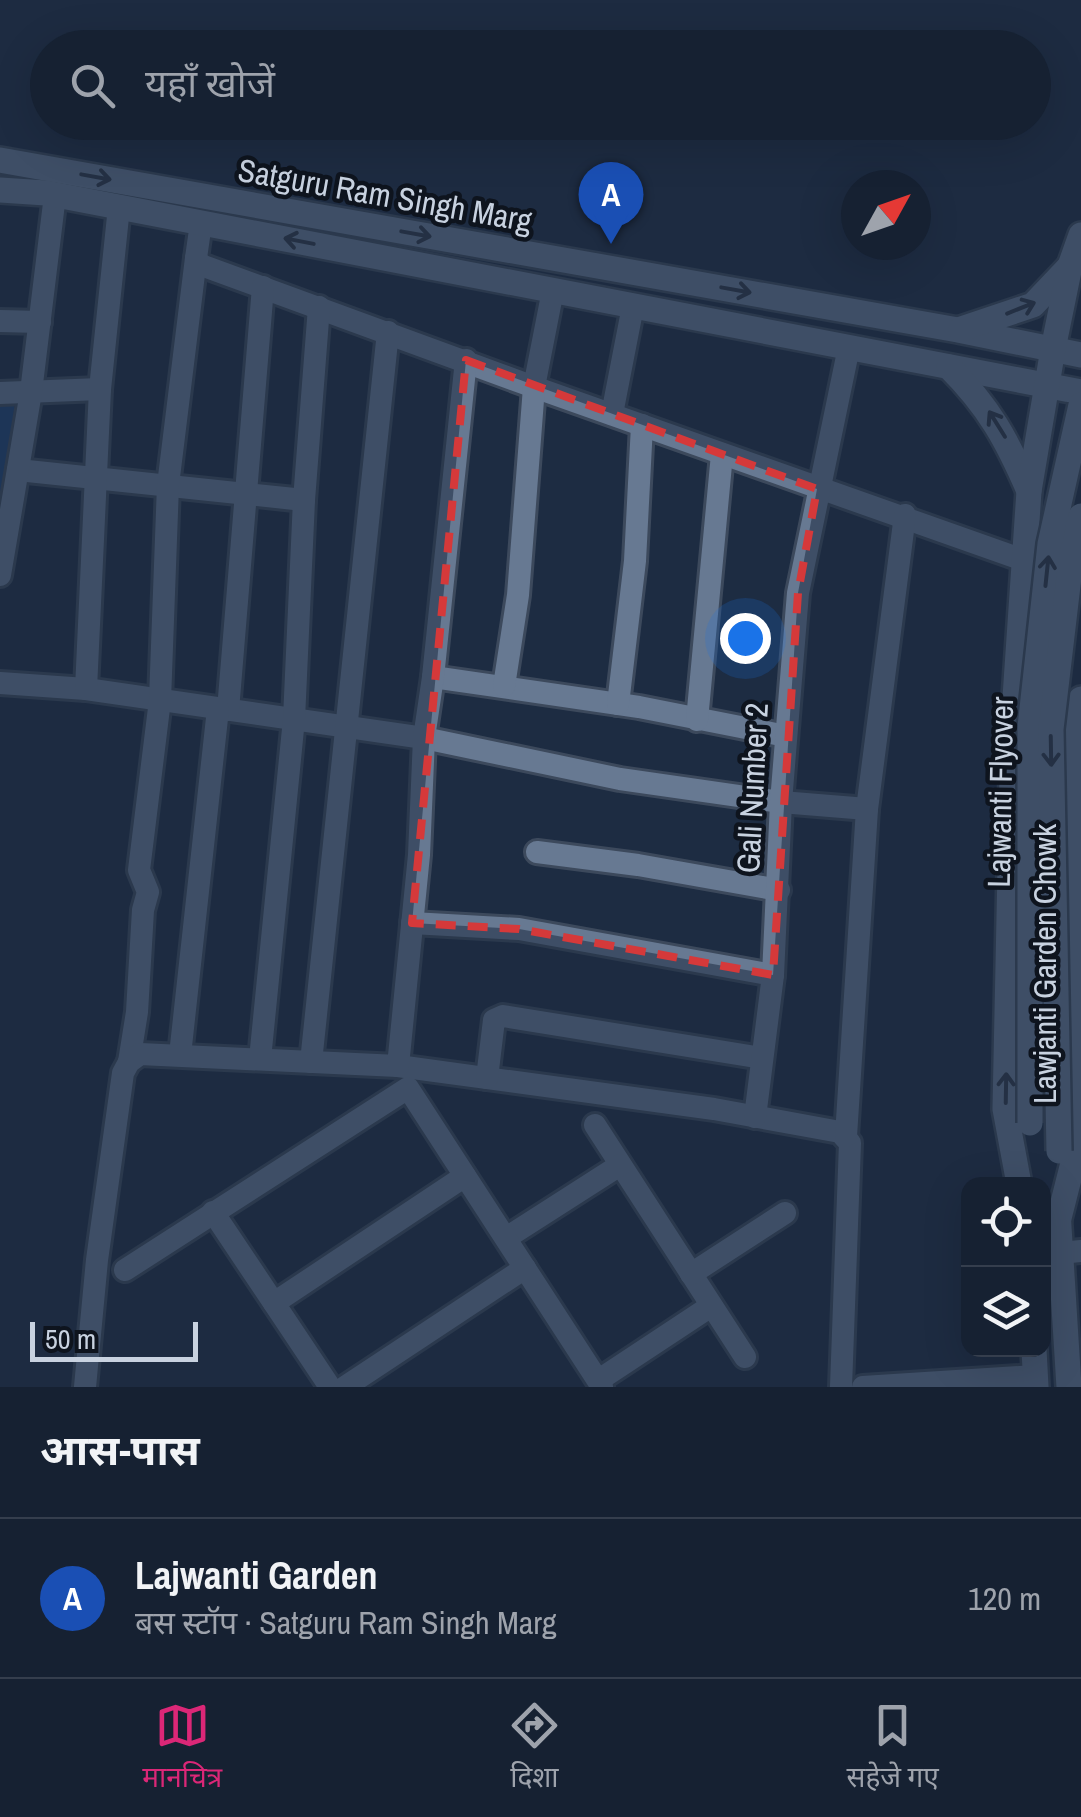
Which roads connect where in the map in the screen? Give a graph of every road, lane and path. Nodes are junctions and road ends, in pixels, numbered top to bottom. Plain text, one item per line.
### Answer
1 (0, 160) edge
2 (0, 190) edge
3 (55, 195) junction
4 (119, 207) junction
5 (201, 222) junction
6 (1081, 236) edge
7 (196, 258) junction
8 (1070, 266) junction
9 (263, 287) junction
10 (554, 290) junction
11 (1081, 294) edge
12 (633, 306) junction
13 (319, 307) junction
14 (0, 321) edge
15 (40, 322) junction
16 (958, 330) junction
17 (388, 332) junction
18 (849, 347) junction
19 (1053, 349) junction
20 (1081, 355) edge
21 (466, 360) junction
22 (949, 366) junction
23 (1047, 385) junction
24 (534, 387) junction
25 (100, 389) junction
26 (31, 392) junction
27 (1081, 392) edge
28 (0, 393) edge
29 (1081, 405) edge
30 (612, 414) junction
31 (642, 425) junction
32 (722, 454) junction
33 (18, 470) junction
34 (96, 477) junction
35 (168, 485) junction
36 (818, 489) junction
37 (1029, 491) junction
38 (248, 494) junction
39 (304, 500) junction
40 (905, 516) junction
41 (1081, 516) edge
42 (1026, 561) junction
43 (0, 576) edge
44 (434, 677) junction
45 (0, 684) edge
46 (504, 686) junction
47 (86, 690) junction
48 (1081, 699) edge
49 (160, 700) junction
50 (618, 704) junction
51 (223, 710) junction
52 (294, 720) junction
53 (697, 720) junction
54 (347, 727) junction
55 (1077, 727) junction
56 (1013, 728) junction
57 (786, 736) junction
58 (424, 738) junction
59 (781, 802) junction
60 (867, 809) junction
61 (537, 852) dead end
62 (779, 890) junction
63 (412, 923) junction
64 (773, 974) junction
65 (180, 1055) junction
66 (762, 1058) junction
67 (260, 1059) junction
68 (129, 1062) junction
69 (311, 1062) junction
70 (398, 1066) junction
71 (487, 1078) junction
72 (1079, 1097) edge
73 (755, 1117) junction
74 (594, 1125) dead end
75 (846, 1136) junction
76 (620, 1165) junction
77 (466, 1176) junction
78 (1018, 1177) edge
79 (1028, 1177) edge
80 (213, 1212) junction
81 (785, 1213) dead end
82 (1057, 1226) junction
83 (506, 1238) junction
84 (1071, 1252) edge
85 (524, 1268) junction
86 (125, 1270) dead end
87 (691, 1274) junction
88 (274, 1303) junction
89 (711, 1306) junction
90 (745, 1357) dead end
91 (1035, 1371) edge
92 (600, 1384) edge
93 (85, 1387) edge
94 (330, 1387) edge
95 (345, 1387) edge
96 (841, 1387) edge
97 (862, 1387) edge
98 (1070, 1387) edge

1 -> 16 main road, Satguru Ram Singh Marg
2 - 3 main road, Satguru Ram Singh Marg
3 - 4 main road, Satguru Ram Singh Marg
3 - 15 street
4 - 5 main road, Satguru Ram Singh Marg
4 - 25 street
5 - 7 street
10 -> 5 main road, Satguru Ram Singh Marg
6 - 8 main road
7 - 9 street
7 - 35 street
8 - 11 main road
16 -> 8 main road
8 - 19 main road
9 - 13 street
9 - 38 street
10 - 12 main road, Satguru Ram Singh Marg
10 - 24 street
12 - 18 main road, Satguru Ram Singh Marg
12 - 30 street
13 - 17 street
13 - 39 street
14 - 15 street
15 - 26 street
16 - 19 main road, Satguru Ram Singh Marg
17 - 21 street
17 - 54 street
18 - 22 main road, Satguru Ram Singh Marg
18 - 36 street, Gali Number 2
19 - 20 main road
19 - 23 main road
21 - 24 street
21 - 44 street
22 - 23 main road, Satguru Ram Singh Marg
37 -> 22 main road
23 - 27 main road
23 - 37 main road
24 - 30 street
24 - 46 street
25 - 26 street
25 - 34 street
26 - 28 street
26 - 33 street
79 -> 29 main road, Lajwanti Flyover, bridge
30 - 31 street
31 - 32 street
31 - 50 street
32 - 36 street
32 - 53 street
33 - 34 street
33 - 43 street
34 - 35 street
34 - 47 street
35 - 38 street
35 - 49 street
36 - 40 street
36 - 57 street, Gali Number 2
37 - 42 main road
38 - 39 street
38 - 51 street
39 - 52 street
40 - 42 street
40 - 60 street
41 -> 82 main road, Lajwanti Flyover, bridge
42 - 56 main road
44 - 46 street
44 - 58 street
45 - 47 street
46 - 50 street
47 - 49 street
48 - 55 main road, Lawjanti Garden Chowk
49 - 51 street
49 - 68 street
50 - 53 street
51 - 52 street
51 - 65 street
52 - 54 street
52 - 67 street
53 - 57 street
54 - 58 street
54 - 69 street
55 - 56 main road
55 - 72 main road, Lawjanti Garden Chowk
78 -> 56 main road
57 - 59 street, Gali Number 2
58 - 59 street
58 - 63 street
59 - 60 street
59 - 62 street, Gali Number 2
60 - 75 street
61 - 62 street
62 - 64 street, Gali Number 2
63 - 64 street
63 - 70 street
64 - 66 street, Gali Number 2
65 - 67 street
65 - 68 street
66 - 71 street
66 - 73 street, Gali Number 2
67 - 69 street
68 - 93 street
69 - 70 street
70 - 71 street
71 - 73 street
72 - 82 main road, Lawjanti Garden Chowk
73 - 75 street
74 - 76 street
75 - 96 street
76 - 83 street
76 - 87 street
77 - 80 street
77 - 83 street
77 - 88 street
80 - 86 street
80 - 88 street
81 - 87 street
82 - 84 main road
83 - 85 street
84 - 98 main road
85 - 92 street
85 - 95 street
87 - 89 street
88 - 94 street
89 - 90 street
89 - 92 street
91 - 97 street

